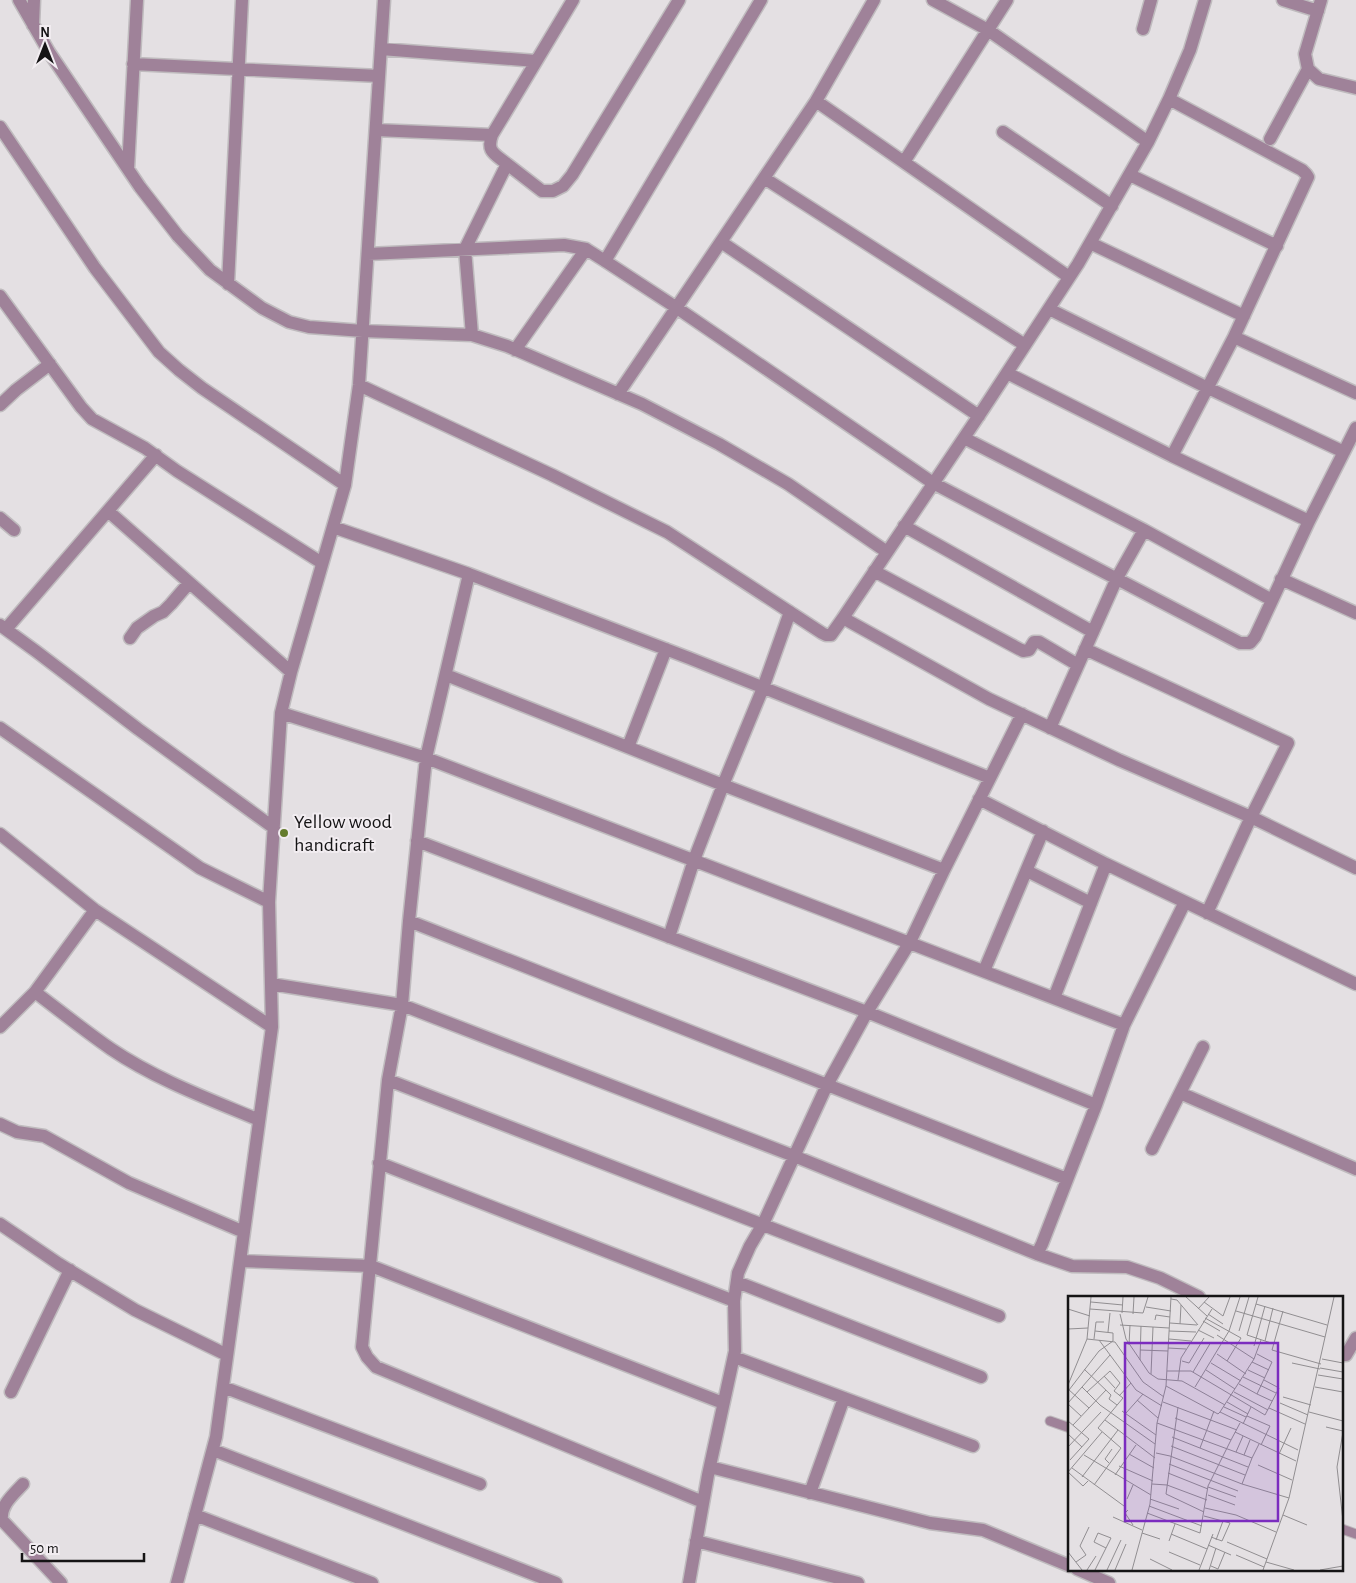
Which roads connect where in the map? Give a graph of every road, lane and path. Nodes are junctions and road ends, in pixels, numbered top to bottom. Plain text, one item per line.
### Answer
1 (19, 0) edge
2 (34, 0) edge
3 (136, 0) edge
4 (242, 0) edge
5 (384, 0) edge
6 (573, 0) edge
7 (679, 0) edge
8 (761, 0) edge
9 (874, 0) edge
10 (933, 0) edge
11 (1008, 0) edge
12 (1151, 0) edge
13 (1205, 0) edge
14 (1283, 0) edge
15 (1320, 6) edge
16 (34, 25) junction
17 (1143, 29) dead end
18 (988, 30) junction
19 (381, 49) junction
20 (536, 61) junction
21 (133, 64) junction
22 (1308, 69) junction
23 (238, 70) junction
24 (379, 76) junction
25 (1356, 88) edge
26 (1169, 99) junction
27 (816, 101) junction
28 (0, 127) edge
29 (376, 130) junction
30 (1003, 132) dead end
31 (492, 134) junction
32 (1270, 139) dead end
33 (1148, 142) junction
34 (904, 162) junction
35 (507, 164) junction
36 (128, 170) junction
37 (1130, 175) junction
38 (764, 178) junction
39 (1112, 206) junction
40 (721, 242) junction
41 (1090, 243) junction
42 (1277, 246) junction
43 (465, 249) junction
44 (586, 249) junction
45 (368, 254) junction
46 (605, 261) junction
47 (1069, 277) junction
48 (228, 284) junction
49 (0, 296) edge
50 (677, 308) junction
51 (1049, 309) junction
52 (1244, 316) junction
53 (362, 331) junction
54 (472, 334) junction
55 (1234, 337) junction
56 (1025, 345) junction
57 (515, 350) junction
58 (50, 364) junction
59 (1007, 373) junction
60 (359, 385) junction
61 (1208, 388) junction
62 (1356, 393) edge
63 (618, 394) junction
64 (0, 405) edge
65 (979, 416) junction
66 (1356, 428) edge
67 (964, 438) junction
68 (1344, 452) junction
69 (156, 455) junction
70 (1172, 456) junction
71 (933, 483) junction
72 (345, 485) junction
73 (108, 511) junction
74 (0, 518) edge
75 (1309, 521) junction
76 (904, 526) junction
77 (333, 527) junction
78 (14, 530) dead end
79 (1144, 530) junction
80 (887, 552) junction
81 (322, 563) junction
82 (874, 571) junction
83 (469, 574) junction
84 (1117, 578) junction
85 (1282, 579) junction
86 (189, 583) junction
87 (1272, 600) junction
88 (790, 612) junction
89 (1356, 614) edge
90 (843, 618) junction
91 (3, 627) edge
92 (1093, 632) junction
93 (130, 638) dead end
94 (666, 649) junction
95 (1085, 649) junction
96 (1078, 665) junction
97 (291, 672) junction
98 (446, 675) junction
99 (763, 688) junction
100 (281, 713) junction
101 (1022, 714) junction
102 (0, 728) edge
103 (1050, 728) junction
104 (628, 747) junction
105 (426, 758) junction
106 (990, 778) junction
107 (723, 785) junction
108 (980, 798) junction
109 (1251, 817) junction
110 (274, 828) junction
111 (1043, 831) junction
112 (0, 834) edge
113 (417, 841) junction
114 (694, 860) junction
115 (1106, 864) junction
116 (1356, 868) edge
117 (944, 870) junction
118 (1027, 871) junction
119 (269, 902) junction
120 (1186, 902) junction
121 (1091, 903) junction
122 (96, 910) junction
123 (1207, 913) junction
124 (409, 921) junction
125 (668, 937) junction
126 (910, 942) junction
127 (984, 971) junction
128 (270, 984) junction
129 (1356, 984) edge
130 (35, 992) junction
131 (1054, 998) junction
132 (402, 1005) junction
133 (867, 1012) junction
134 (1124, 1025) junction
135 (0, 1027) edge
136 (272, 1027) junction
137 (1203, 1047) dead end
138 (388, 1080) junction
139 (827, 1085) junction
140 (1180, 1093) junction
141 (1096, 1104) junction
142 (259, 1120) junction
143 (0, 1124) edge
144 (1152, 1149) dead end
145 (794, 1156) junction
146 (379, 1163) junction
147 (1356, 1169) edge
148 (1067, 1179) junction
149 (0, 1224) edge
150 (763, 1224) junction
151 (244, 1232) junction
152 (1037, 1254) junction
153 (240, 1261) junction
154 (371, 1266) junction
155 (70, 1270) junction
156 (737, 1282) junction
157 (1197, 1296) edge
158 (734, 1301) junction
159 (999, 1316) dead end
160 (1356, 1338) edge
161 (1344, 1355) edge
162 (227, 1356) junction
163 (734, 1357) junction
164 (981, 1377) dead end
165 (223, 1387) junction
166 (11, 1392) dead end
167 (844, 1398) junction
168 (723, 1403) junction
169 (1050, 1421) dead end
170 (1068, 1427) edge
171 (973, 1446) dead end
172 (213, 1450) junction
173 (710, 1467) junction
174 (23, 1484) dead end
175 (480, 1484) dead end
176 (810, 1493) junction
177 (703, 1502) junction
178 (195, 1515) junction
179 (1344, 1530) edge
180 (1356, 1534) edge
181 (696, 1541) junction
182 (1068, 1565) edge
183 (1079, 1570) edge
184 (61, 1583) edge
185 (177, 1583) edge
186 (372, 1583) edge
187 (556, 1583) edge
188 (689, 1583) edge
189 (858, 1583) edge
190 (1109, 1583) edge

1 - 16 street
2 - 16 street
3 - 21 street
4 - 23 street
5 - 19 street
6 - 20 street
7 - 35 street
8 - 46 street
9 - 27 street
10 - 18 street
11 - 18 street
12 - 17 street
13 - 26 street
14 - 15 street
15 - 22 street
16 - 36 street
18 - 33 street
18 - 34 street
19 - 20 street
19 - 24 street
20 - 31 street
21 - 23 street
21 - 36 street
22 - 25 street
22 - 32 street
23 - 24 street
23 - 48 street
24 - 29 street
26 - 33 street
26 - 42 street
27 - 34 street
27 - 38 street
28 - 72 street
29 - 31 street
29 - 45 street
30 - 39 street
31 - 35 street
33 - 37 street
34 - 47 street
35 - 43 street
36 - 48 street
37 - 39 street
37 - 42 street
38 - 40 street
38 - 56 street
39 - 41 street
40 - 50 street
40 - 65 street
41 - 47 street
41 - 52 street
42 - 52 street
43 - 44 street
43 - 45 street
43 - 54 street
44 - 46 street
44 - 57 street
45 - 53 street
46 - 50 street
47 - 51 street
48 - 53 street
49 - 58 street
50 - 63 street
50 - 71 street
51 - 56 street
51 - 61 street
52 - 55 street
53 - 54 street
53 - 60 street
54 - 57 street
55 - 61 street
55 - 62 street
56 - 59 street
57 - 63 street
58 - 64 street
58 - 69 street
59 - 65 street
59 - 70 street
60 - 72 street
60 - 88 street
61 - 68 street
61 - 70 street
63 - 80 street
65 - 67 street
66 - 68 street
67 - 71 street
67 - 79 street
68 - 75 street
69 - 73 street
69 - 81 street
70 - 75 street
71 - 76 street
71 - 84 street
72 - 77 street
73 - 86 street
73 - 91 street
74 - 78 street
75 - 85 street
76 - 80 street
76 - 92 street
77 - 81 street
77 - 83 street
79 - 84 street
79 - 87 street
80 - 82 street
81 - 97 street
82 - 90 street
82 - 96 street
83 - 94 street
83 - 98 street
84 - 87 street
84 - 92 street
85 - 87 street
85 - 89 street
86 - 93 street
86 - 97 street
88 - 90 street
88 - 99 street
90 - 101 street
91 - 110 street
92 - 95 street
94 - 99 street
94 - 104 street
95 - 96 street
95 - 109 street
96 - 103 street
97 - 100 street
98 - 104 street
98 - 105 street
99 - 106 street
99 - 107 street
100 - 105 street
100 - 110 street
101 - 103 street
101 - 106 street
102 - 119 street
103 - 109 street
104 - 107 street
105 - 113 street
105 - 114 street
106 - 108 street
107 - 114 street
107 - 117 street
108 - 111 street
108 - 117 street
109 - 116 street
109 - 123 street
110 - 119 street
111 - 115 street
111 - 118 street
112 - 122 street
113 - 124 street
113 - 125 street
114 - 125 street
114 - 126 street
115 - 120 street
115 - 121 street
117 - 126 street
118 - 121 street
118 - 127 street
119 - 128 street
120 - 123 street
120 - 134 street
121 - 131 street
122 - 130 street
122 - 136 street
123 - 129 street
124 - 132 street
124 - 139 street
125 - 133 street
126 - 127 street
126 - 133 street
127 - 131 street
128 - 132 street
128 - 136 street
130 - 135 street
130 - 142 street
131 - 134 street
132 - 138 street
132 - 145 street
133 - 139 street
133 - 141 street
134 - 141 street
136 - 142 street
137 - 140 street
138 - 146 street
138 - 150 street
139 - 145 street
139 - 148 street
140 - 144 street
140 - 147 street
141 - 148 street
142 - 151 street
143 - 151 street
145 - 150 street
145 - 152 street
146 - 154 street
146 - 158 street
148 - 152 street
149 - 155 street
150 - 156 street
150 - 159 street
151 - 153 street
152 - 157 street
153 - 154 street
153 - 162 street
154 - 168 street
154 - 177 street
155 - 162 street
155 - 166 street
156 - 158 street
156 - 164 street
158 - 163 street
160 - 161 street
162 - 165 street
163 - 167 street
163 - 168 street
165 - 172 street
165 - 175 street
167 - 171 street
167 - 176 street
168 - 173 street
169 - 170 lane
172 - 178 street
172 - 187 street
173 - 176 street
173 - 177 street
174 - 184 street
176 - 182 street
177 - 181 street
178 - 185 street
178 - 186 street
179 - 180 lane
181 - 188 street
181 - 189 street
183 - 190 street

